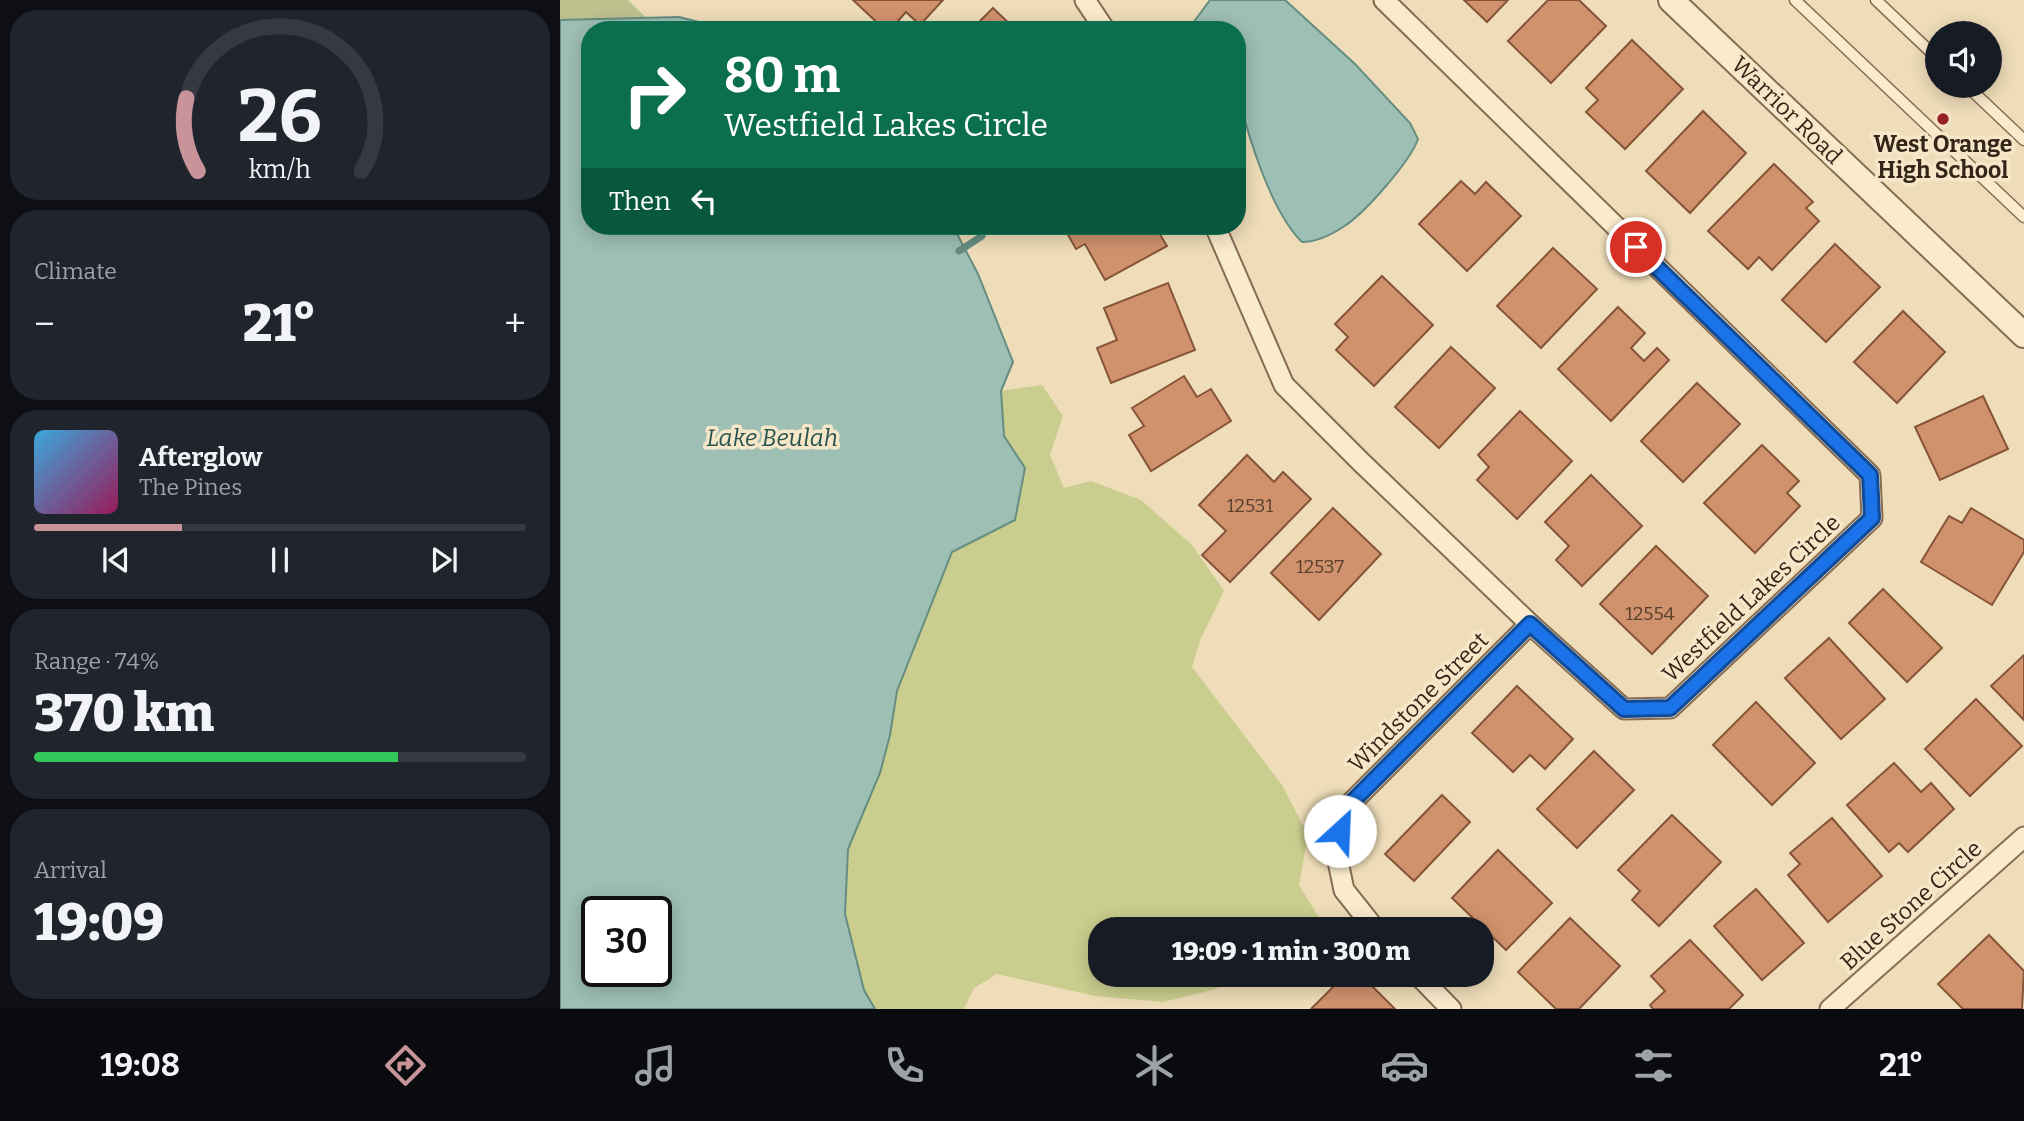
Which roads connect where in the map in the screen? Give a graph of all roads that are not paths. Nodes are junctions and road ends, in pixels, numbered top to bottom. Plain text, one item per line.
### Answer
1 (1085, 0) edge
2 (1384, 0) edge
3 (1671, 0) edge
4 (1795, 0) edge
5 (1876, 0) edge
6 (1099, 21) edge
7 (1925, 47) edge
8 (1979, 98) edge
9 (2024, 140) edge
10 (2024, 217) edge
11 (1219, 235) edge
12 (2024, 335) edge
13 (1530, 624) junction
14 (2024, 837) edge
15 (1365, 917) edge
16 (1430, 987) edge
17 (1451, 1009) edge
18 (1830, 1009) edge

1 - 6 street
2 - 13 street, Westfield Lakes Circle
3 - 12 street, Warrior Road
4 - 10 lane
5 - 7 lane
8 - 9 lane
11 - 13 street, Westfield Lakes Circle
13 - 15 street, Windstone Street
14 - 18 street, Blue Stone Circle
16 - 17 street

